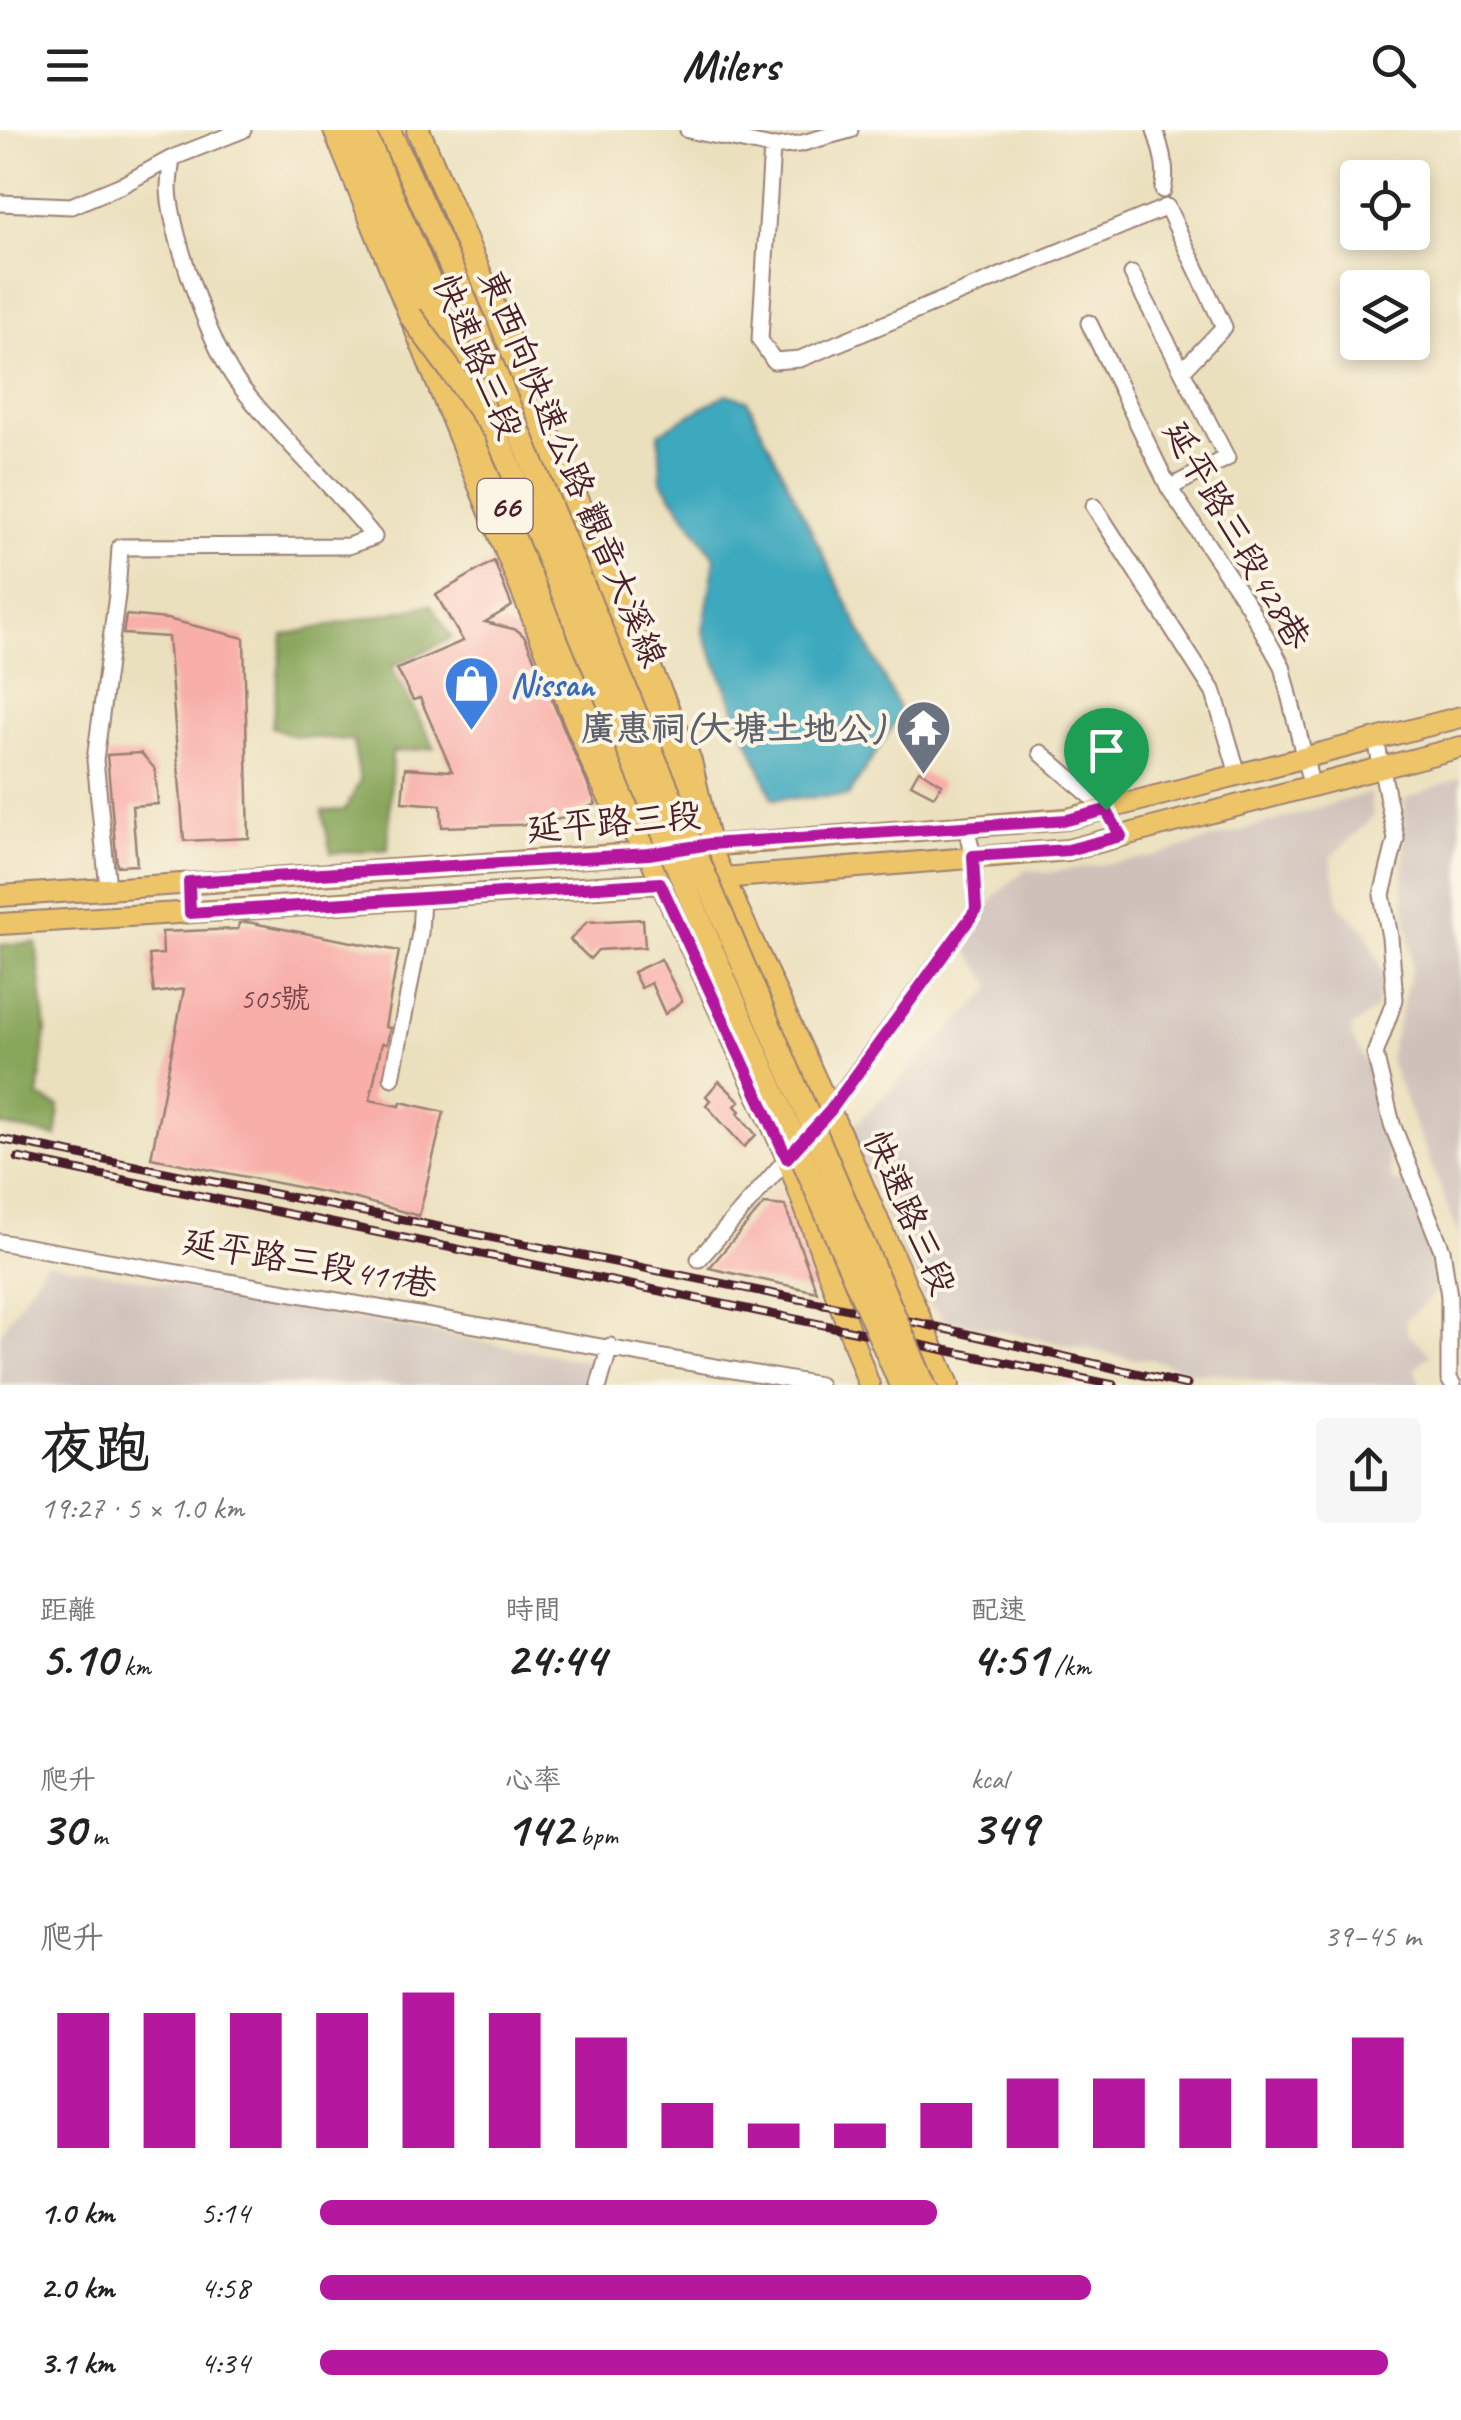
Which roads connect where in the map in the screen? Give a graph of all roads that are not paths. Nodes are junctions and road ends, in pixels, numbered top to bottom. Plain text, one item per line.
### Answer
1 (243, 130) edge
2 (335, 130) edge
3 (348, 130) edge
4 (364, 130) edge
5 (390, 130) edge
6 (406, 130) edge
7 (418, 130) edge
8 (688, 130) edge
9 (850, 130) edge
10 (1155, 130) edge
11 (772, 148) junction
12 (172, 158) junction
13 (1165, 198) junction
14 (0, 203) edge
15 (1132, 274) dead end
16 (460, 287) junction
17 (411, 316) junction
18 (1089, 323) dead end
19 (1183, 370) junction
20 (495, 431) junction
21 (1168, 488) junction
22 (1094, 506) dead end
23 (1461, 716) edge
24 (1376, 740) junction
25 (1461, 747) edge
26 (1041, 753) dead end
27 (1306, 755) junction
28 (1383, 768) junction
29 (1238, 774) junction
30 (1310, 784) junction
31 (1106, 810) junction
32 (966, 827) junction
33 (1121, 836) junction
34 (710, 844) junction
35 (649, 854) junction
36 (973, 856) junction
37 (422, 870) junction
38 (723, 876) junction
39 (189, 882) junction
40 (660, 883) junction
41 (108, 888) junction
42 (0, 896) edge
43 (422, 898) junction
44 (190, 913) junction
45 (0, 924) edge
46 (786, 1015) junction
47 (729, 1032) junction
48 (392, 1078) dead end
49 (830, 1111) junction
50 (787, 1158) junction
51 (0, 1242) edge
52 (700, 1259) dead end
53 (610, 1346) junction
54 (599, 1385) edge
55 (820, 1385) edge
56 (869, 1385) edge
57 (901, 1385) edge
58 (924, 1385) edge
59 (949, 1385) edge
60 (1453, 1385) edge

1 - 12 street
2 - 17 highway
3 - 35 main road, 快速路三段 / 66
4 - 20 highway, 東西向快速公路 觀音大溪線 / 66, bridge
5 - 16 highway, 東西向快速公路 觀音大溪線 / 66
6 - 16 highway
6 - 34 main road, 快速路三段 / 66
7 - 34 highway
8 - 11 street
9 - 11 street
10 - 13 street
11 - 13 street
12 - 14 street
12 - 41 street
13 - 19 street
15 - 19 street
16 - 58 highway, 東西向快速公路 觀音大溪線 / 66, bridge
17 - 20 highway, bridge
17 - 35 highway, bridge
18 - 21 street, 延平路三段428巷
19 - 21 street
20 - 57 highway, 東西向快速公路 觀音大溪線 / 66, bridge
21 - 27 street, 延平路三段428巷
22 - 29 street
23 - 24 main road, 延平路三段
24 - 27 main road, 延平路三段
24 - 28 street
25 - 28 main road, 延平路三段
26 - 31 street
27 - 29 main road, 延平路三段
27 - 30 street, 延平路三段428巷
28 - 30 main road, 延平路三段
28 - 60 street
29 - 31 main road, 延平路三段
30 - 33 main road, 延平路三段
31 - 32 main road, 延平路三段
31 - 33 street
32 - 34 main road, 延平路三段
32 - 36 street
33 - 36 main road, 延平路三段
34 - 35 main road, 延平路三段
34 - 38 main road, 快速路三段 / 66
35 - 37 main road, 延平路三段
35 - 40 main road, 快速路三段 / 66
36 - 38 main road, 延平路三段
36 - 49 street
37 - 39 main road, 延平路三段
37 - 43 main road
38 - 40 main road, 延平路三段
38 - 46 main road, 快速路三段 / 66
39 - 41 main road, 延平路三段
39 - 44 main road
40 - 43 main road, 延平路三段
40 - 47 main road, 快速路三段 / 66
41 - 42 main road, 延平路三段
43 - 44 main road, 延平路三段
43 - 48 street
44 - 45 main road, 延平路三段
46 - 47 street
46 - 49 main road, 快速路三段 / 66
47 - 50 main road, 快速路三段 / 66
49 - 50 street
49 - 59 main road, 快速路三段 / 66
50 - 52 street
50 - 56 main road, 快速路三段 / 66
51 - 53 street, 延平路三段411巷
53 - 54 street
53 - 55 street, 延平路三段411巷

